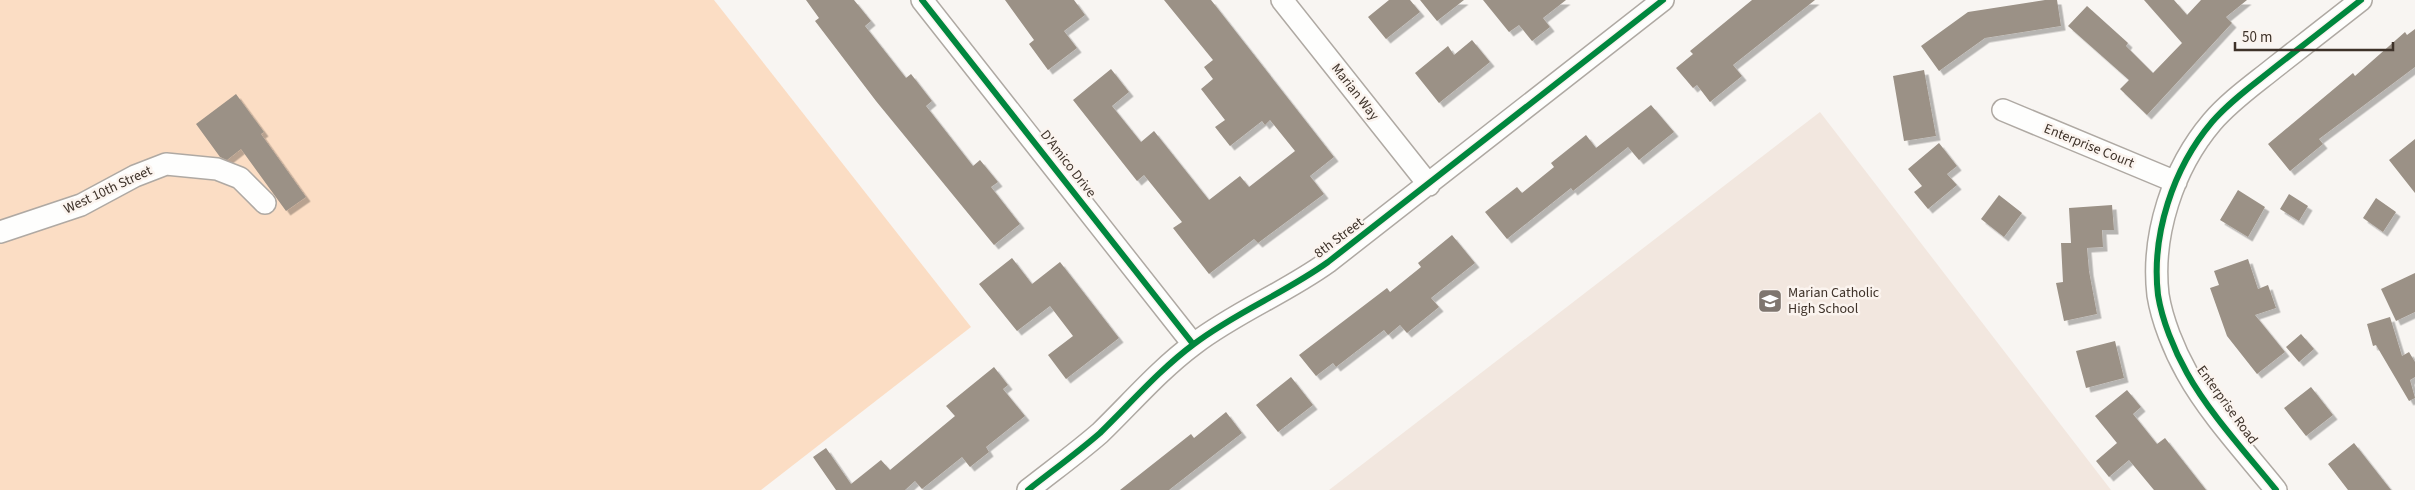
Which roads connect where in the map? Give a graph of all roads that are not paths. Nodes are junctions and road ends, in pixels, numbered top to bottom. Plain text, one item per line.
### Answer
1 (922, 0) edge
2 (1282, 0) edge
3 (1663, 0) edge
4 (2361, 0) edge
5 (1640, 7) edge
6 (2003, 110) dead end
7 (2176, 182) junction
8 (1428, 185) junction
9 (265, 203) dead end
10 (0, 232) edge
11 (1194, 344) junction
12 (1028, 490) edge
13 (2276, 490) edge

1 - 11 street, D'Amico Drive
2 - 8 street, Marian Way
3 - 5 street, 8th Street
4 - 7 street, Enterprise Road
5 - 8 street, 8th Street
6 - 7 street, Enterprise Court
7 - 13 street, Enterprise Road
8 - 11 street, 8th Street
9 - 10 street, West 10th Street
11 - 12 street, 8th Street

